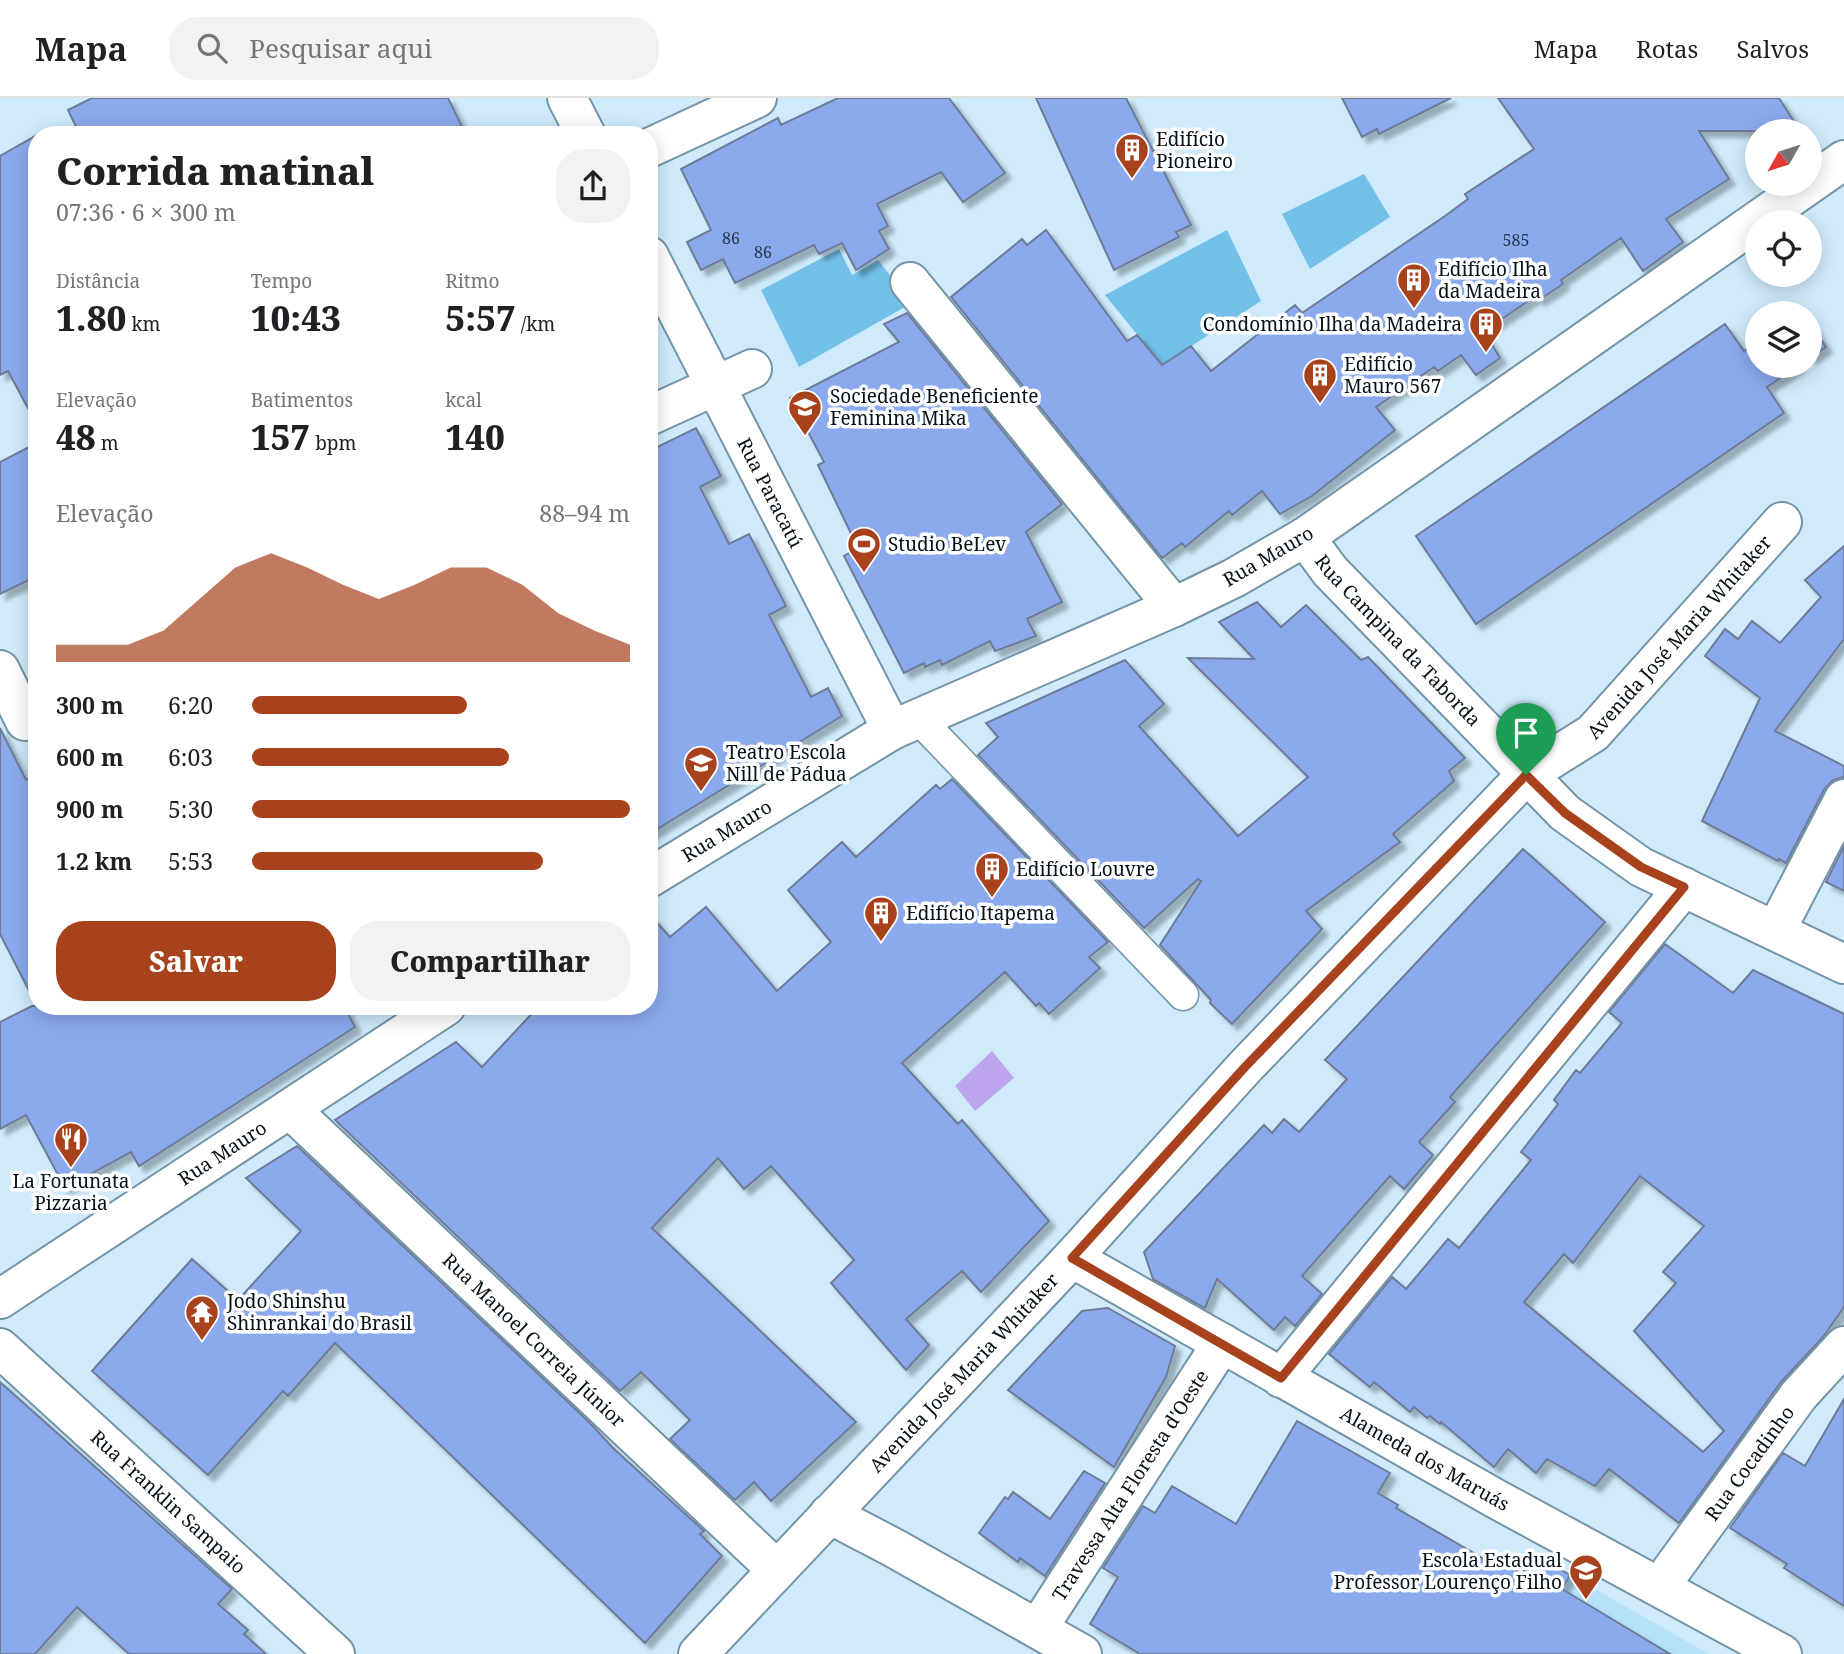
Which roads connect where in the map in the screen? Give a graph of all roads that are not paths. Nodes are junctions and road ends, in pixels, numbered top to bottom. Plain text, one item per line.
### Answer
1 (566, 98) edge
2 (757, 98) edge
3 (581, 126) edge
4 (658, 144) edge
5 (1844, 160) edge
6 (658, 274) edge
7 (910, 282) dead end
8 (752, 369) dead end
9 (715, 385) junction
10 (658, 412) edge
11 (1782, 522) dead end
12 (1305, 537) junction
13 (1174, 607) junction
14 (0, 670) edge
15 (20, 723) edge
16 (904, 723) junction
17 (1526, 775) junction
18 (1844, 799) edge
19 (658, 873) edge
20 (1684, 887) junction
21 (1776, 930) junction
22 (1844, 964) edge
23 (1183, 995) dead end
24 (432, 1015) edge
25 (290, 1109) junction
26 (1072, 1258) junction
27 (0, 1299) edge
28 (1222, 1343) junction
29 (1844, 1346) edge
30 (0, 1348) edge
31 (1281, 1378) junction
32 (829, 1514) junction
33 (777, 1570) junction
34 (1660, 1586) junction
35 (1038, 1628) junction
36 (335, 1654) edge
37 (698, 1654) edge
38 (1082, 1654) edge
39 (1782, 1654) edge

1 - 3 street
2 - 4 street
5 - 12 street, Rua Mauro
6 - 9 street, Rua Paracatú
7 - 13 street
8 - 9 street
9 - 10 street
9 - 16 street, Rua Paracatú
11 - 17 street, Avenida José Maria Whitaker
12 - 13 street, Rua Mauro
12 - 17 street, Rua Campina da Taborda
13 - 16 street, Rua Mauro
14 - 15 street
16 - 19 street, Rua Mauro
16 - 23 street
17 - 20 street, Rua Campina da Taborda
17 - 26 street, Avenida José Maria Whitaker
18 - 21 street
20 - 21 street, Rua Campina da Taborda
20 - 31 street
21 - 22 street, Rua Campina da Taborda
24 - 25 street, Rua Mauro
25 - 27 street, Rua Mauro
25 - 33 street, Rua Manoel Correia Júnior
26 - 28 street, Alameda dos Maruás
26 - 32 street, Avenida José Maria Whitaker
28 - 31 street, Alameda dos Maruás
28 - 35 street, Travessa Alta Floresta d'Oeste
29 - 34 street, Rua Cocadinho
30 - 36 street, Rua Franklin Sampaio
31 - 34 street, Alameda dos Maruás
32 - 33 street, Avenida José Maria Whitaker
32 - 35 street
33 - 37 street, Avenida José Maria Whitaker
34 - 39 street, Alameda dos Maruás
35 - 38 street

